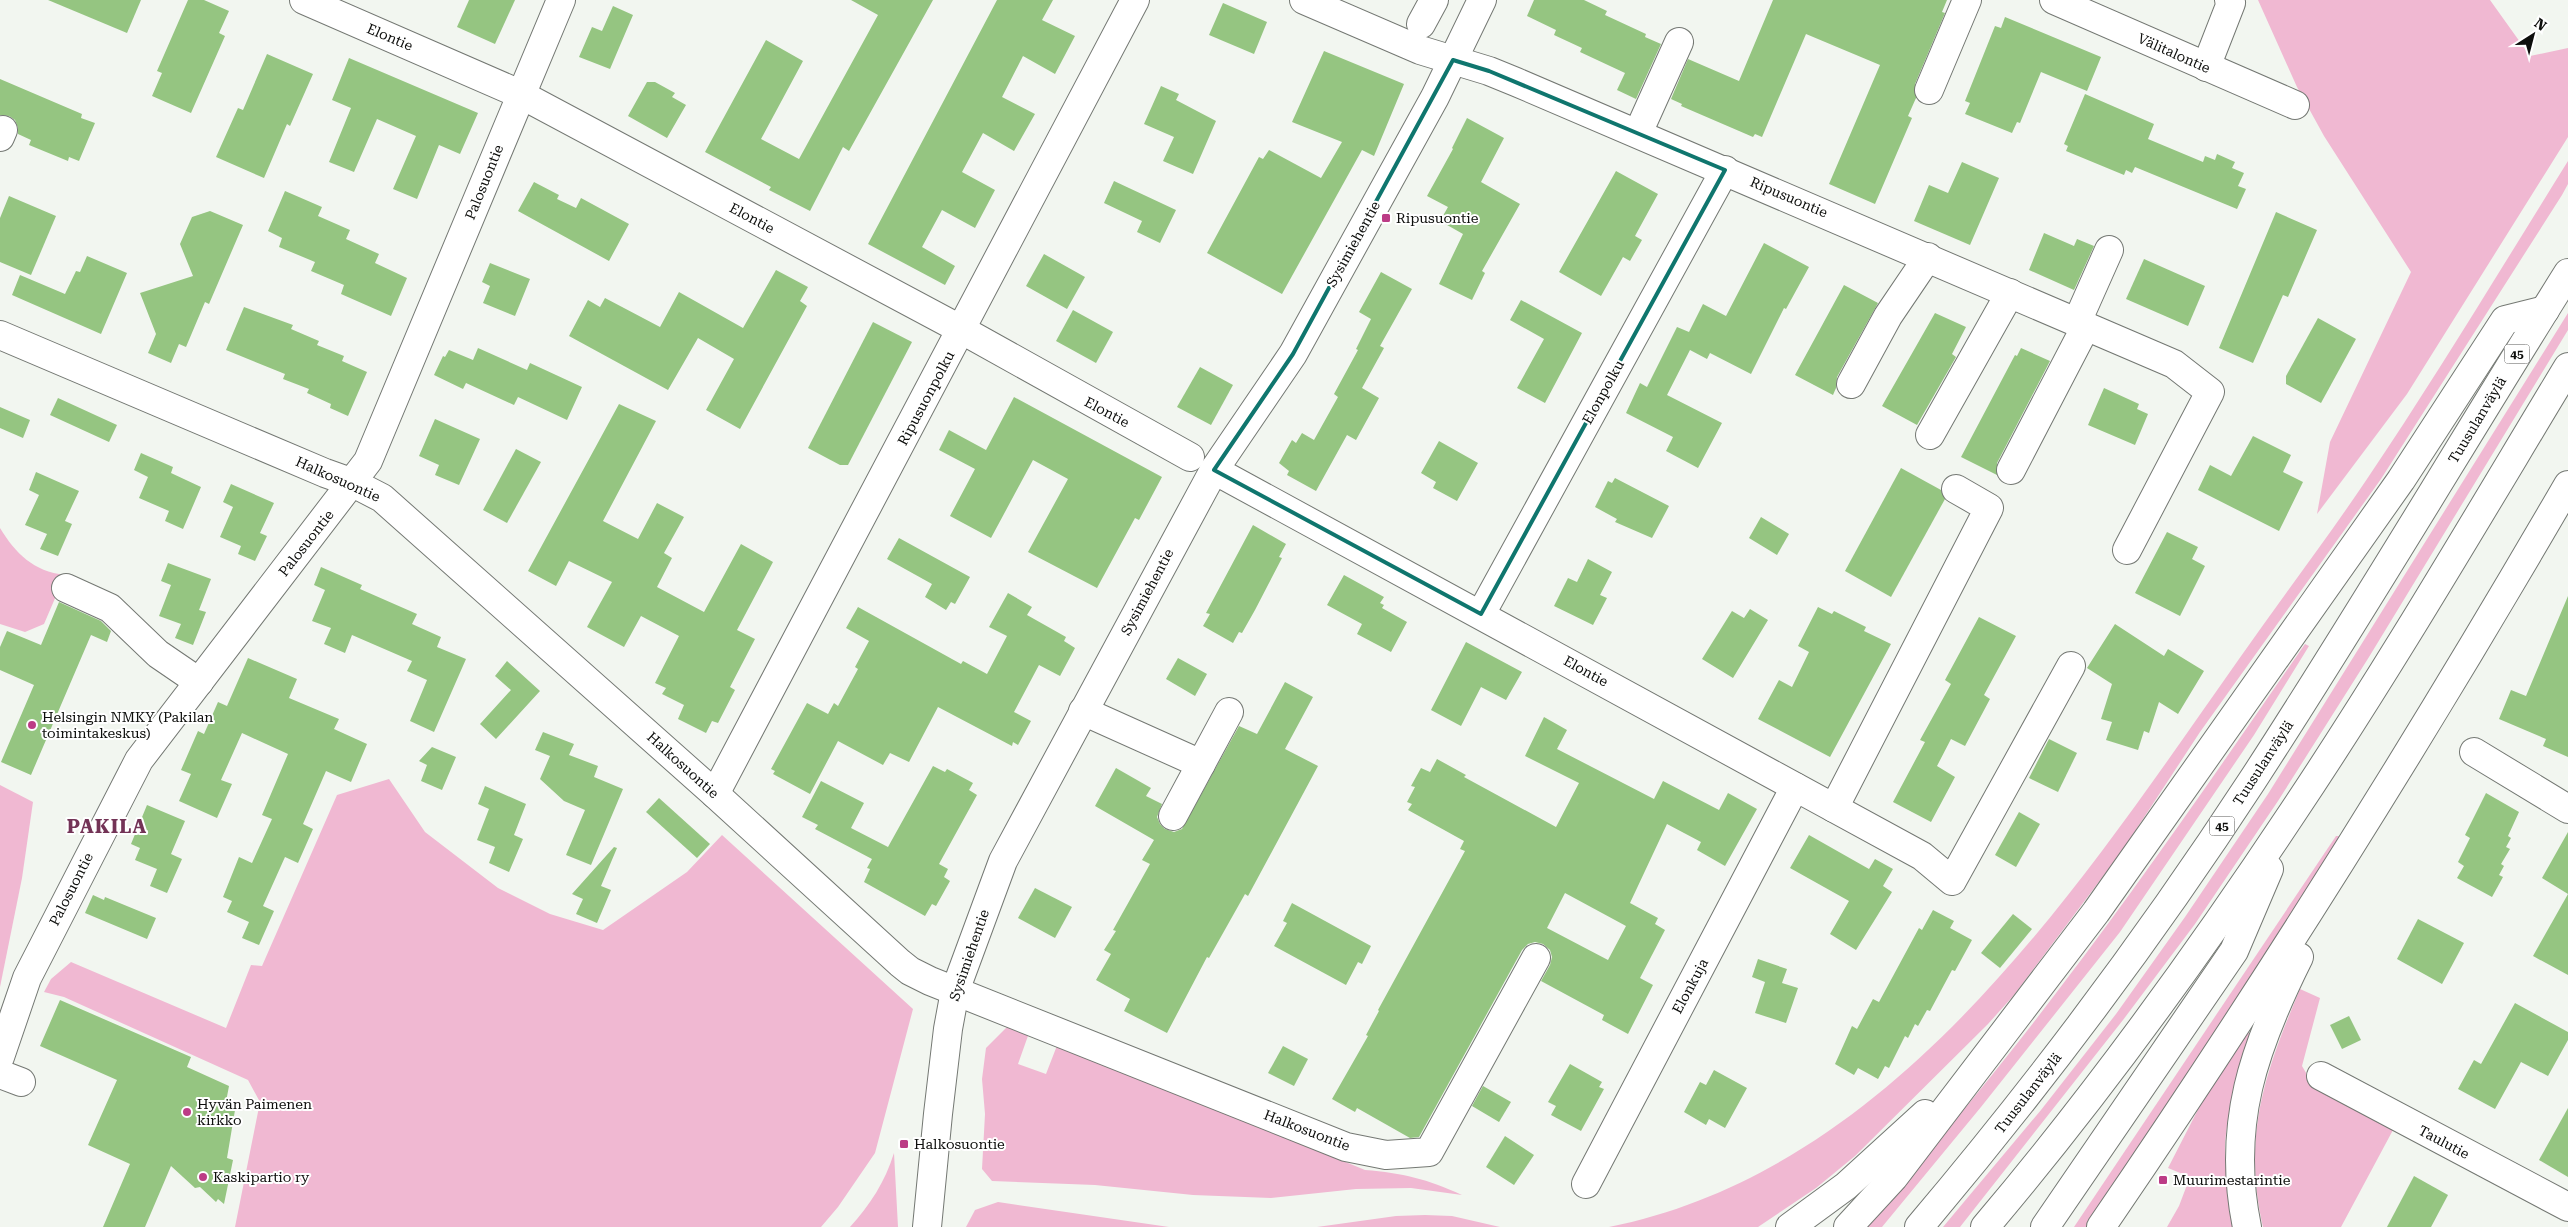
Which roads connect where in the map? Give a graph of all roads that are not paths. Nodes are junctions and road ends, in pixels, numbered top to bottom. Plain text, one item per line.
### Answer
1 (304, 0) edge
2 (561, 0) edge
3 (1135, 0) edge
4 (1304, 0) edge
5 (1434, 0) edge
6 (1482, 0) edge
7 (1967, 0) edge
8 (2054, 0) edge
9 (2229, 0) edge
10 (1421, 24) dead end
11 (1678, 42) dead end
12 (1453, 60) junction
13 (2206, 66) junction
14 (1930, 90) dead end
15 (520, 94) junction
16 (2294, 106) dead end
17 (1638, 133) junction
18 (1725, 170) junction
19 (2109, 250) dead end
20 (1928, 257) junction
21 (2568, 273) edge
22 (2010, 293) junction
23 (2545, 310) junction
24 (2082, 324) junction
25 (962, 330) junction
26 (0, 335) edge
27 (2568, 367) edge
28 (1851, 384) dead end
29 (1930, 436) dead end
30 (1202, 463) junction
31 (2011, 470) dead end
32 (353, 483) junction
33 (2568, 486) edge
34 (1956, 489) dead end
35 (2127, 550) dead end
36 (66, 588) dead end
37 (1482, 614) junction
38 (2071, 666) dead end
39 (199, 682) junction
40 (1083, 711) junction
41 (1229, 712) dead end
42 (2414, 744) junction
43 (2474, 752) dead end
44 (1201, 764) junction
45 (1795, 787) junction
46 (715, 794) junction
47 (1834, 808) junction
48 (2568, 809) edge
49 (2294, 810) junction
50 (1173, 816) dead end
51 (1536, 958) dead end
52 (955, 991) junction
53 (1987, 1053) junction
54 (0, 1057) edge
55 (2321, 1076) dead end
56 (1586, 1184) dead end
57 (2568, 1207) edge
58 (927, 1227) edge
59 (1790, 1227) edge
60 (1848, 1227) edge
61 (1919, 1227) edge
62 (1985, 1227) edge
63 (2045, 1227) edge
64 (2100, 1227) edge
65 (2247, 1227) edge

1 - 15 main road, Elontie
2 - 15 main road, Palosuontie
3 - 25 main road, Ripusuonpolku
4 - 12 main road, Ripusuontie
5 - 10 main road
6 - 12 main road, Sysimiehentie
7 - 14 main road
8 - 13 main road, Välitalontie
9 - 13 main road
11 - 17 main road
12 - 17 main road, Ripusuontie
12 - 30 main road, Sysimiehentie
13 - 16 main road, Välitalontie
15 - 25 main road, Elontie
15 - 32 main road, Palosuontie
17 - 18 main road, Ripusuontie
18 - 20 main road, Ripusuontie
18 - 37 main road, Elonpolku
19 - 24 main road
20 - 22 main road, Ripusuontie
20 - 28 main road
21 - 23 main road, Tuusulanväylä / 45
22 - 24 main road, Ripusuontie
22 - 29 main road
23 - 53 main road
23 - 61 main road, Tuusulanväylä / 45
24 - 31 main road
24 - 35 main road, Ripusuontie
25 - 30 main road, Elontie
25 - 46 main road, Ripusuonpolku
26 - 32 main road, Halkosuontie
27 - 49 main road
30 - 37 main road, Elontie
30 - 40 main road, Sysimiehentie
32 - 39 main road, Palosuontie
32 - 46 main road, Halkosuontie
33 - 42 main road
34 - 47 main road
36 - 39 main road
37 - 45 main road, Elontie
38 - 47 main road, Elontie
39 - 54 main road, Palosuontie
40 - 44 main road
40 - 52 main road, Sysimiehentie
41 - 44 main road
42 - 64 main road
42 - 65 main road
43 - 48 main road
44 - 50 main road
45 - 47 main road, Elontie
45 - 56 main road, Elonkuja
46 - 52 main road, Halkosuontie
49 - 62 main road
49 - 63 main road
51 - 52 main road, Halkosuontie
52 - 58 main road, Sysimiehentie
53 - 59 main road
53 - 60 main road
55 - 57 main road, Taulutie

